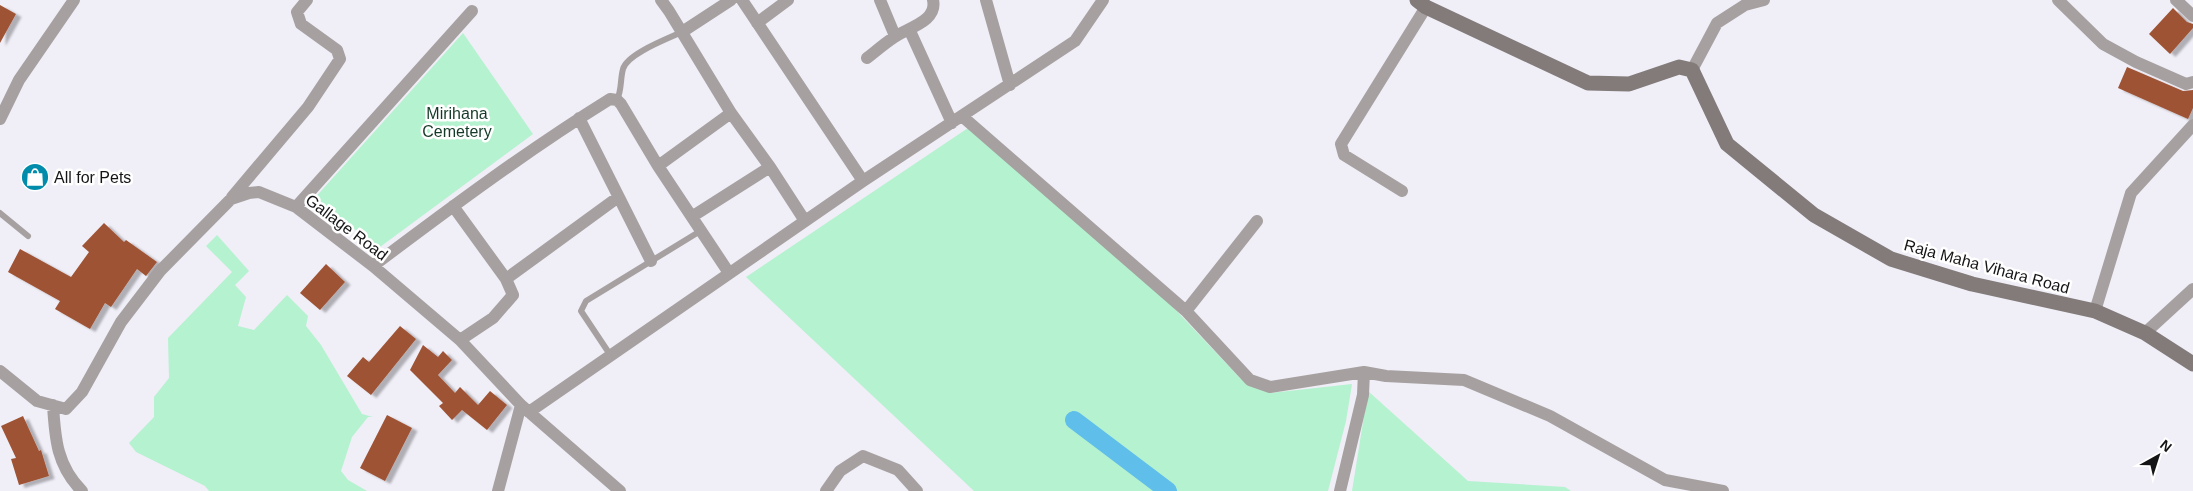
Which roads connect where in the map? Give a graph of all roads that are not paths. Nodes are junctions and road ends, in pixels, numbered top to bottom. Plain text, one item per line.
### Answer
1 (74, 0) edge
2 (307, 0) edge
3 (661, 0) edge
4 (731, 0) edge
5 (742, 0) edge
6 (788, 0) edge
7 (880, 0) edge
8 (933, 0) edge
9 (986, 0) edge
10 (1102, 0) edge
11 (1764, 0) edge
12 (2058, 0) edge
13 (2176, 0) edge
14 (1421, 4) edge
15 (472, 11) dead end
16 (2193, 16) edge
17 (757, 23) junction
18 (910, 31) junction
19 (682, 32) junction
20 (894, 36) junction
21 (867, 58) dead end
22 (1692, 70) junction
23 (2193, 82) edge
24 (1010, 85) junction
25 (617, 100) junction
26 (731, 114) junction
27 (579, 118) junction
28 (0, 119) edge
29 (958, 120) junction
30 (2193, 125) edge
31 (658, 166) junction
32 (770, 167) junction
33 (863, 181) junction
34 (1402, 191) dead end
35 (617, 198) junction
36 (230, 199) junction
37 (453, 206) junction
38 (296, 207) junction
39 (0, 213) edge
40 (693, 216) junction
41 (805, 221) junction
42 (1258, 221) dead end
43 (702, 230) junction
44 (28, 236) dead end
45 (651, 262) junction
46 (373, 266) junction
47 (729, 273) junction
48 (506, 279) junction
49 (2193, 288) edge
50 (1186, 311) junction
51 (2094, 311) junction
52 (2145, 333) junction
53 (460, 340) junction
54 (611, 356) junction
55 (2193, 364) edge
56 (0, 371) edge
57 (1364, 372) junction
58 (53, 405) junction
59 (525, 409) junction
60 (82, 491) edge
61 (498, 491) edge
62 (620, 491) edge
63 (827, 491) edge
64 (916, 491) edge
65 (1340, 491) edge
66 (1723, 491) edge

1 - 28 street
2 - 36 street
3 - 19 street
4 - 19 street
5 - 17 street
6 - 17 street
7 - 20 street
8 - 18 street
9 - 24 street
10 - 24 street
11 - 22 street
12 - 23 street
13 - 16 street
14 - 22 street
14 - 34 street
15 - 38 street
17 - 33 street
18 - 20 street
18 - 29 street
19 - 25 lane
19 - 26 street
20 - 21 street
22 - 51 street, Raja Maha Vihara Road
24 - 29 street
25 - 27 street
25 - 31 street
26 - 31 street
26 - 32 street
27 - 35 street
27 - 37 street
29 - 33 street
29 - 50 street
30 - 51 street
31 - 40 street
32 - 40 street
32 - 41 street
33 - 41 street
35 - 45 street
35 - 48 street
36 - 38 street, Gallage Road
36 - 58 street
37 - 46 street
37 - 48 street
38 - 46 street, Gallage Road
39 - 44 lane
40 - 43 street
41 - 47 street
42 - 50 street
43 - 45 lane
43 - 47 street
45 - 54 lane
46 - 53 street, Gallage Road
47 - 54 street
48 - 53 street
49 - 52 street
50 - 57 street
51 - 52 street, Raja Maha Vihara Road
52 - 55 street, Raja Maha Vihara Road
53 - 59 street, Gallage Road
54 - 59 street
56 - 58 street
57 - 65 street
57 - 66 street
58 - 60 street
59 - 61 street
59 - 62 street, Gallage Road
63 - 64 street

